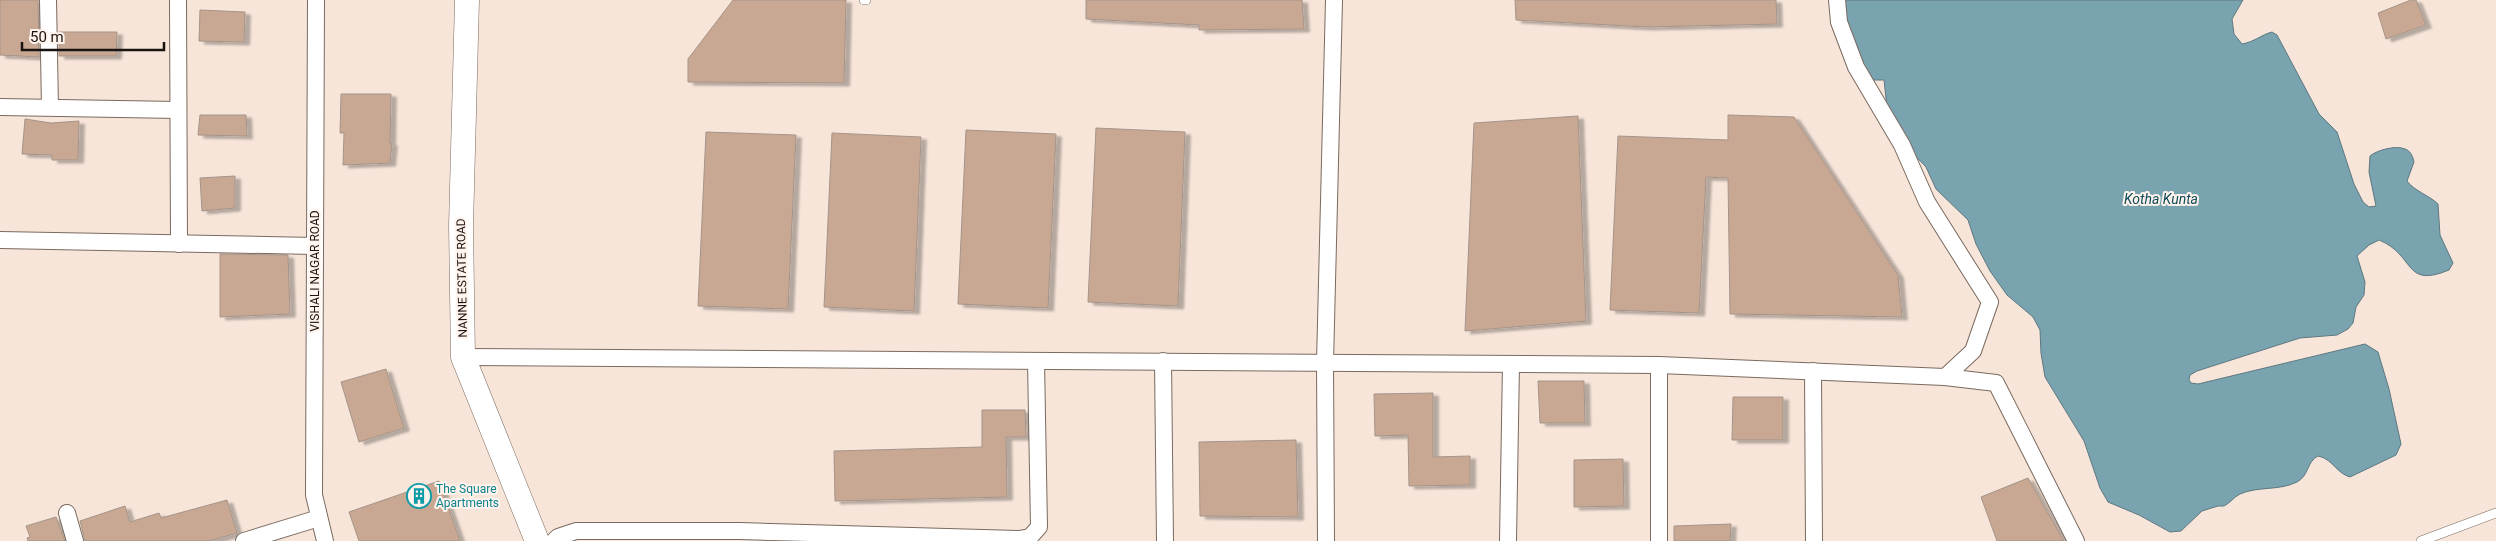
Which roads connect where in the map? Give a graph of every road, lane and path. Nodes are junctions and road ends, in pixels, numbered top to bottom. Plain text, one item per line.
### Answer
1 (48, 0) edge
2 (178, 0) edge
3 (316, 0) edge
4 (467, 0) edge
5 (1334, 0) edge
6 (1837, 0) edge
7 (0, 106) edge
8 (50, 107) junction
9 (178, 110) junction
10 (0, 240) edge
11 (180, 244) junction
12 (314, 246) junction
13 (463, 357) junction
14 (1036, 361) junction
15 (1163, 361) junction
16 (1325, 362) junction
17 (1511, 364) junction
18 (1659, 365) junction
19 (1813, 371) junction
20 (1945, 376) junction
21 (67, 513) dead end
22 (2496, 513) edge
23 (318, 518) junction
24 (1030, 539) edge
25 (75, 541) edge
26 (244, 541) edge
27 (325, 541) edge
28 (537, 541) edge
29 (554, 541) edge
30 (1164, 541) edge
31 (1326, 541) edge
32 (1508, 541) edge
33 (1659, 541) edge
34 (1814, 541) edge
35 (2076, 541) edge
36 (2420, 541) edge

1 - 8 street
2 - 9 street
3 - 12 street, VISHALI NAGAR ROAD
4 - 13 street, NANNE ESTATE ROAD
5 - 16 street
6 - 20 street
7 - 8 street
8 - 9 street
9 - 11 street
10 - 11 street
11 - 12 street
12 - 23 street, VISHALI NAGAR ROAD
13 - 14 street
13 - 28 street, NANNE ESTATE ROAD
14 - 15 street
14 - 24 street
15 - 16 street
15 - 30 street
16 - 17 street
16 - 31 street
17 - 18 street
17 - 32 street
18 - 19 street
18 - 33 street
19 - 20 street
19 - 34 street
20 - 35 street
21 - 25 street
22 - 36 lane
23 - 26 street
23 - 27 street, VISHALI NAGAR ROAD
24 - 29 street

